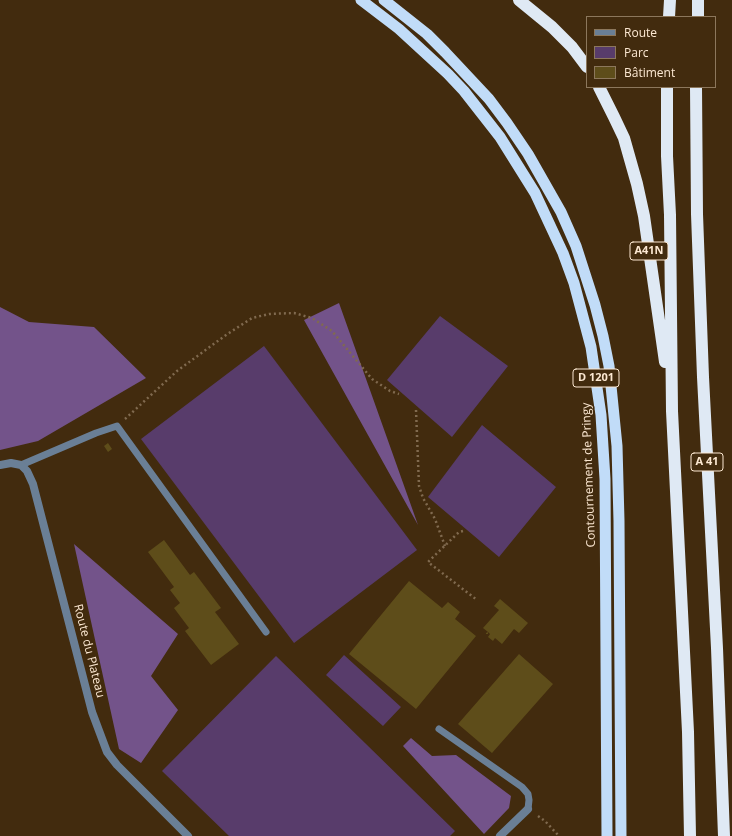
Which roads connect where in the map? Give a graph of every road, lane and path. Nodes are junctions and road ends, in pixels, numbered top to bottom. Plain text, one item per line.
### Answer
1 (361, 0) edge
2 (384, 0) edge
3 (519, 0) edge
4 (670, 0) edge
5 (698, 0) edge
6 (669, 16) edge
7 (698, 16) edge
8 (586, 66) edge
9 (600, 88) edge
10 (667, 88) edge
11 (696, 88) edge
12 (399, 394) dead end
13 (416, 410) dead end
14 (672, 411) junction
15 (117, 426) junction
16 (0, 465) edge
17 (21, 465) junction
18 (463, 531) dead end
19 (445, 546) junction
20 (477, 600) dead end
21 (266, 632) dead end
22 (438, 729) dead end
23 (528, 809) junction
24 (188, 836) edge
25 (500, 836) edge
26 (559, 836) edge
27 (607, 836) edge
28 (620, 836) edge
29 (690, 836) edge
30 (724, 836) edge

1 - 27 highway, Contournement de Pringy / D 1201
2 - 28 highway, D 1201
3 - 8 highway
4 - 6 highway
5 - 7 highway
9 - 14 highway, A41N
10 - 14 highway, A 41
11 - 30 highway, A 41
12 - 15 path
13 - 19 path
14 - 29 highway, A 41
15 - 17 lane
15 - 21 lane
16 - 17 street
17 - 24 street, Route du Plateau
18 - 19 path
19 - 20 path
22 - 23 lane
23 - 25 street
23 - 26 path

